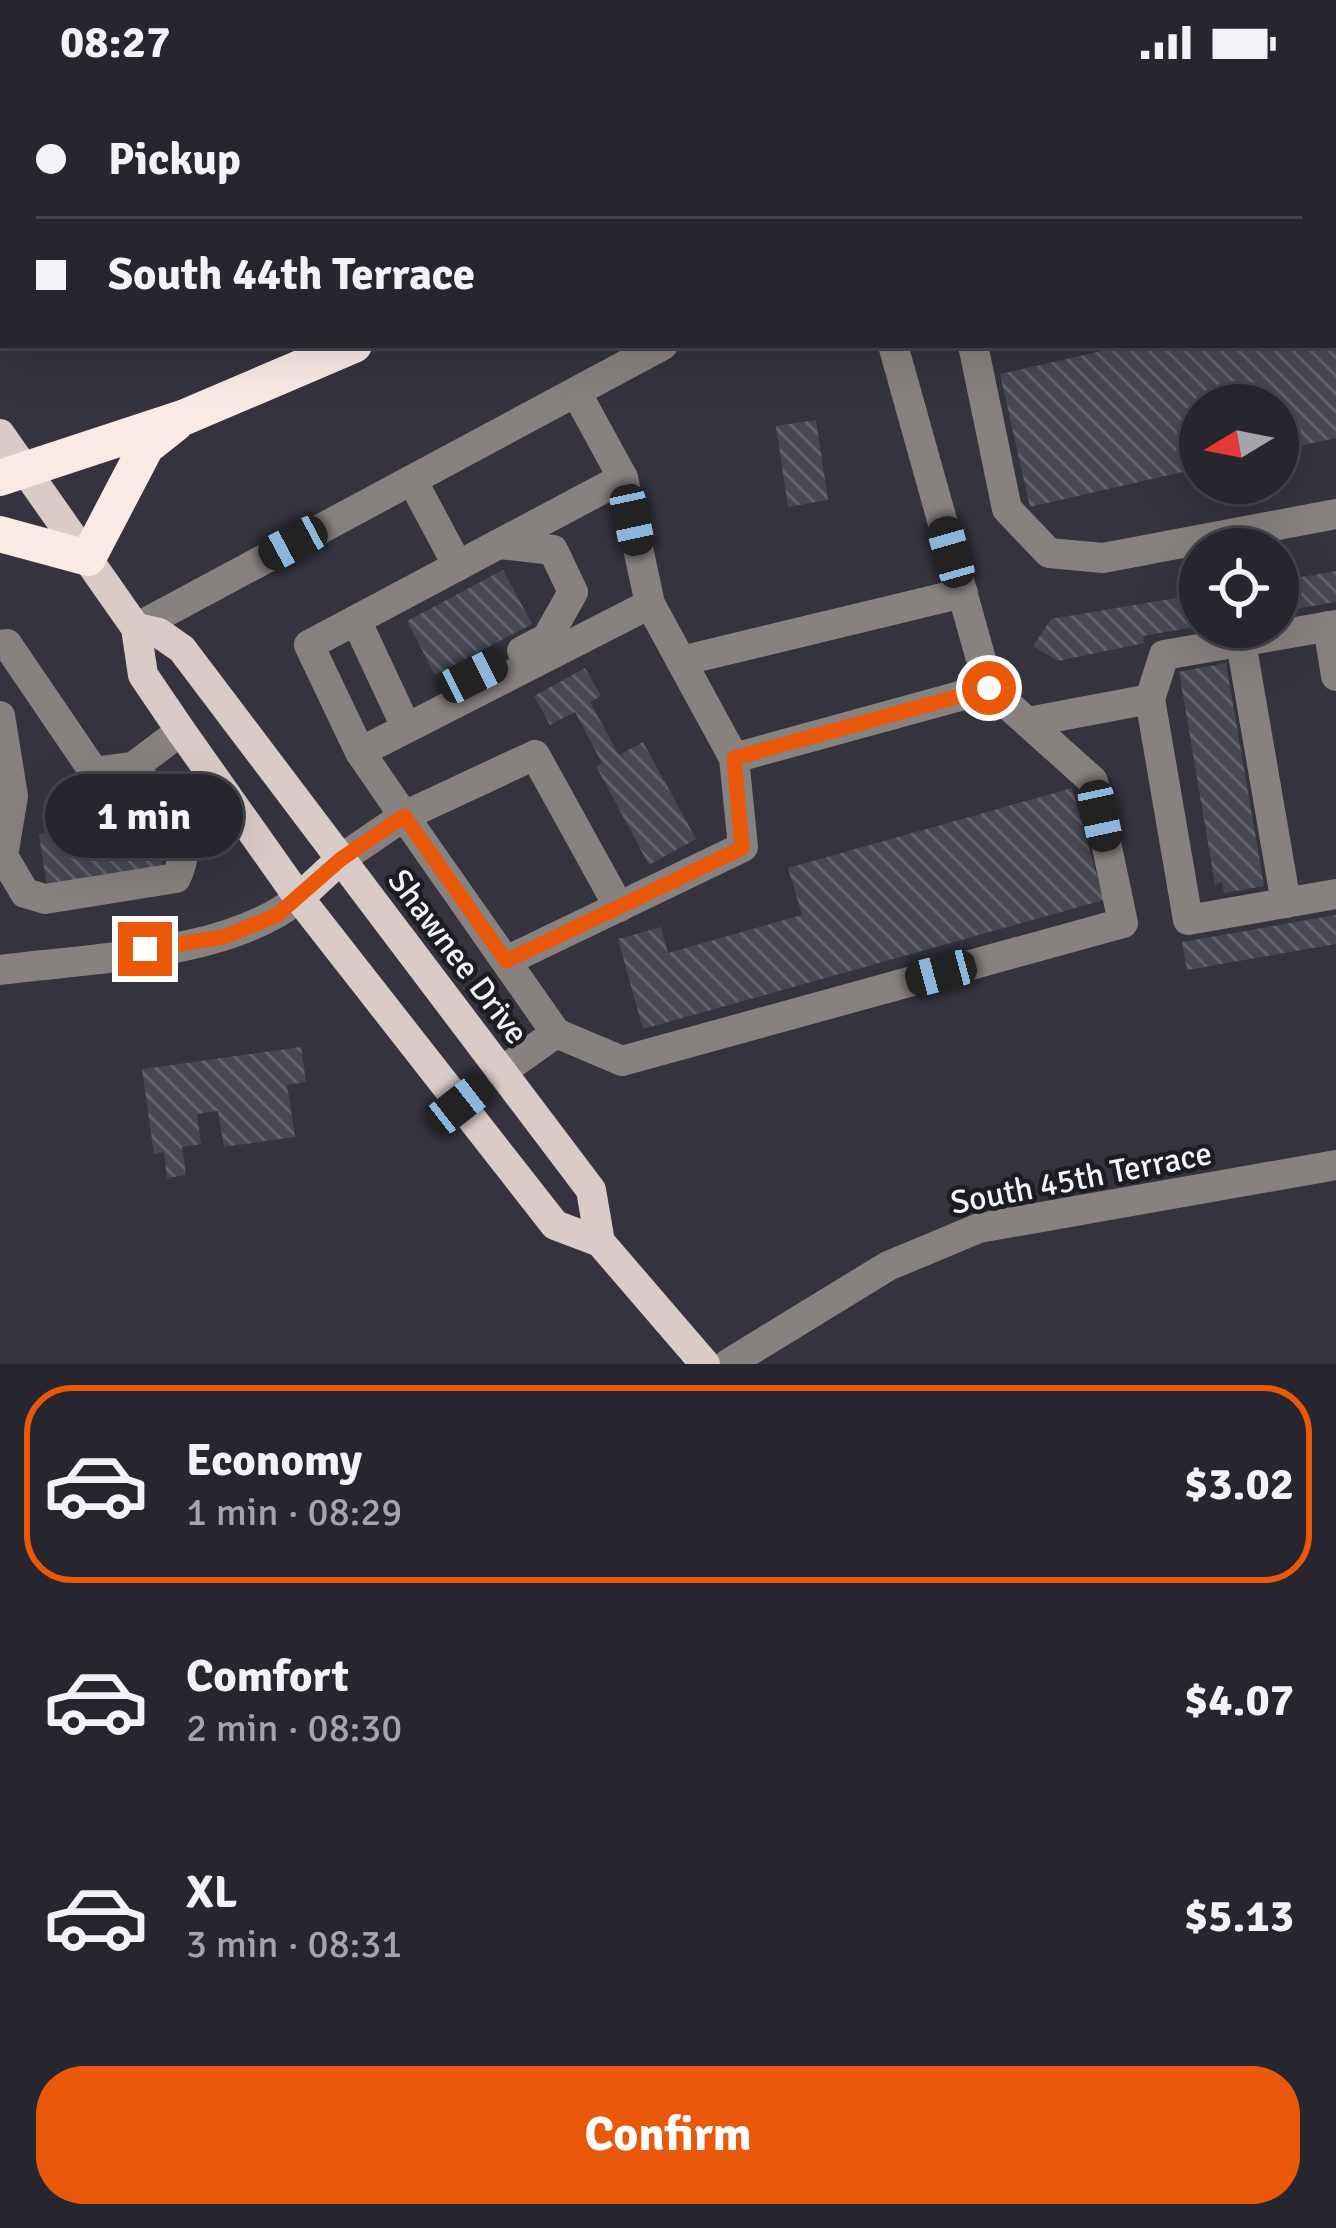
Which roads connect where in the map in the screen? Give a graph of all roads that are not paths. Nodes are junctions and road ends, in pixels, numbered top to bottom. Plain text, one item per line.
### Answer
1 (347, 348) edge
2 (657, 348) edge
3 (894, 348) edge
4 (974, 348) edge
5 (576, 392) junction
6 (185, 417) junction
7 (0, 434) edge
8 (11, 472) edge
9 (623, 478) junction
10 (412, 480) junction
11 (1336, 514) edge
12 (0, 534) edge
13 (499, 544) junction
14 (88, 558) junction
15 (458, 566) junction
16 (963, 593) junction
17 (650, 604) junction
18 (356, 620) junction
19 (1332, 625) edge
20 (136, 628) junction
21 (1299, 631) edge
22 (0, 645) edge
23 (1208, 648) edge
24 (1242, 648) edge
25 (681, 662) junction
26 (29, 674) junction
27 (1336, 676) edge
28 (989, 688) junction
29 (1150, 699) junction
30 (0, 702) edge
31 (0, 716) edge
32 (403, 721) junction
33 (1028, 722) junction
34 (181, 731) junction
35 (360, 752) junction
36 (734, 758) junction
37 (134, 766) junction
38 (404, 816) junction
39 (341, 859) junction
40 (1336, 894) edge
41 (299, 898) junction
42 (1286, 903) junction
43 (619, 907) junction
44 (506, 961) junction
45 (0, 970) edge
46 (556, 1033) junction
47 (501, 1072) junction
48 (460, 1104) junction
49 (1336, 1166) edge
50 (600, 1242) junction
51 (706, 1364) edge
52 (728, 1364) edge

1 - 6 highway
2 - 5 street
3 - 16 street
4 - 11 street
5 - 9 street
5 - 10 street
6 - 8 highway
6 - 14 highway
7 - 8 main road, Shawnee Drive
8 - 14 main road, Shawnee Drive
9 - 13 street
9 - 17 street
10 - 15 street
10 - 20 street
12 - 14 highway
13 - 15 street
13 - 32 street
14 - 20 main road, Shawnee Drive
15 - 18 street
16 - 25 street
16 - 28 street
17 - 25 street
17 - 32 street
18 - 32 street
18 - 35 street
19 - 21 street
19 - 27 street
20 - 34 main road, Shawnee Drive
20 - 39 main road, Shawnee Drive
22 - 26 street
23 - 29 street
24 - 42 street
25 - 36 street
26 - 30 street
26 - 37 street
28 - 33 street
28 - 36 street
29 - 33 street
29 - 42 street
31 - 37 street
32 - 35 street
33 - 46 street
34 - 37 street
34 - 41 main road, Shawnee Drive
35 - 38 street
36 - 43 street
38 - 39 street
38 - 43 street
38 - 44 street
39 - 41 main road
39 - 47 main road, Shawnee Drive
40 - 42 street
41 - 45 street
41 - 48 main road, Shawnee Drive
43 - 44 street
44 - 46 street
46 - 47 street
47 - 48 main road
47 - 50 main road, Shawnee Drive
48 - 50 main road, Shawnee Drive
49 - 52 street, South 45th Terrace
50 - 51 main road, Shawnee Drive

